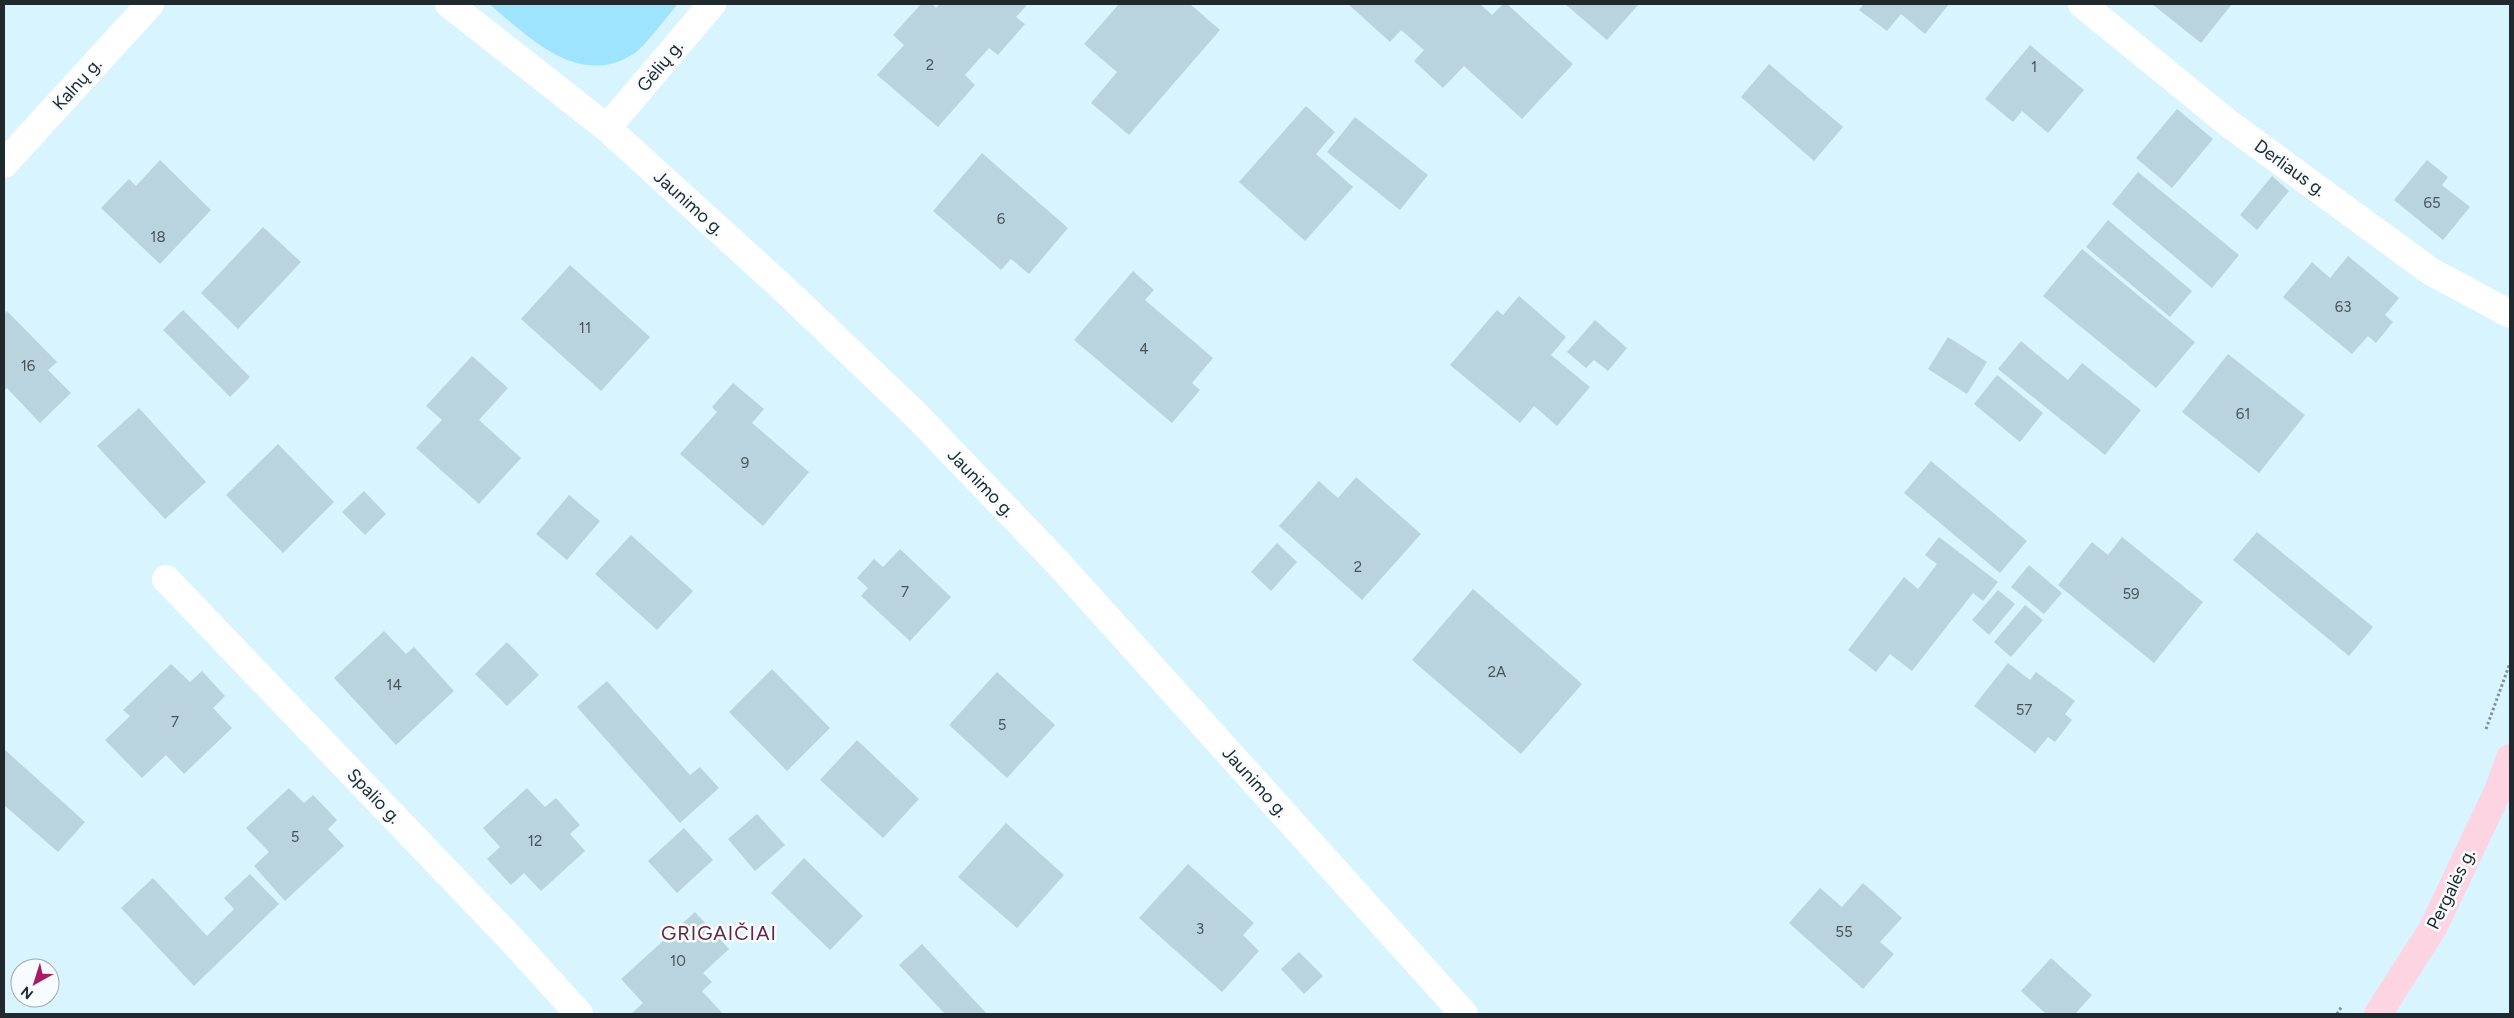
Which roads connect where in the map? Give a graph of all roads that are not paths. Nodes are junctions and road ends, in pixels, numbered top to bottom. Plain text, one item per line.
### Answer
1 (150, 4) edge
2 (449, 4) edge
3 (712, 4) edge
4 (2082, 4) edge
5 (607, 128) junction
6 (4, 164) edge
7 (2510, 314) edge
8 (166, 579) dead end
9 (2510, 758) edge
10 (579, 1014) edge
11 (1464, 1014) edge
12 (2378, 1014) edge

1 - 6 street, Kalnų g.
2 - 5 street, Jaunimo g.
3 - 5 street, Gėlių g.
4 - 7 street, Derliaus g.
5 - 11 street, Jaunimo g.
8 - 10 street, Spalio g.
9 - 12 main road, Pergalės g.

